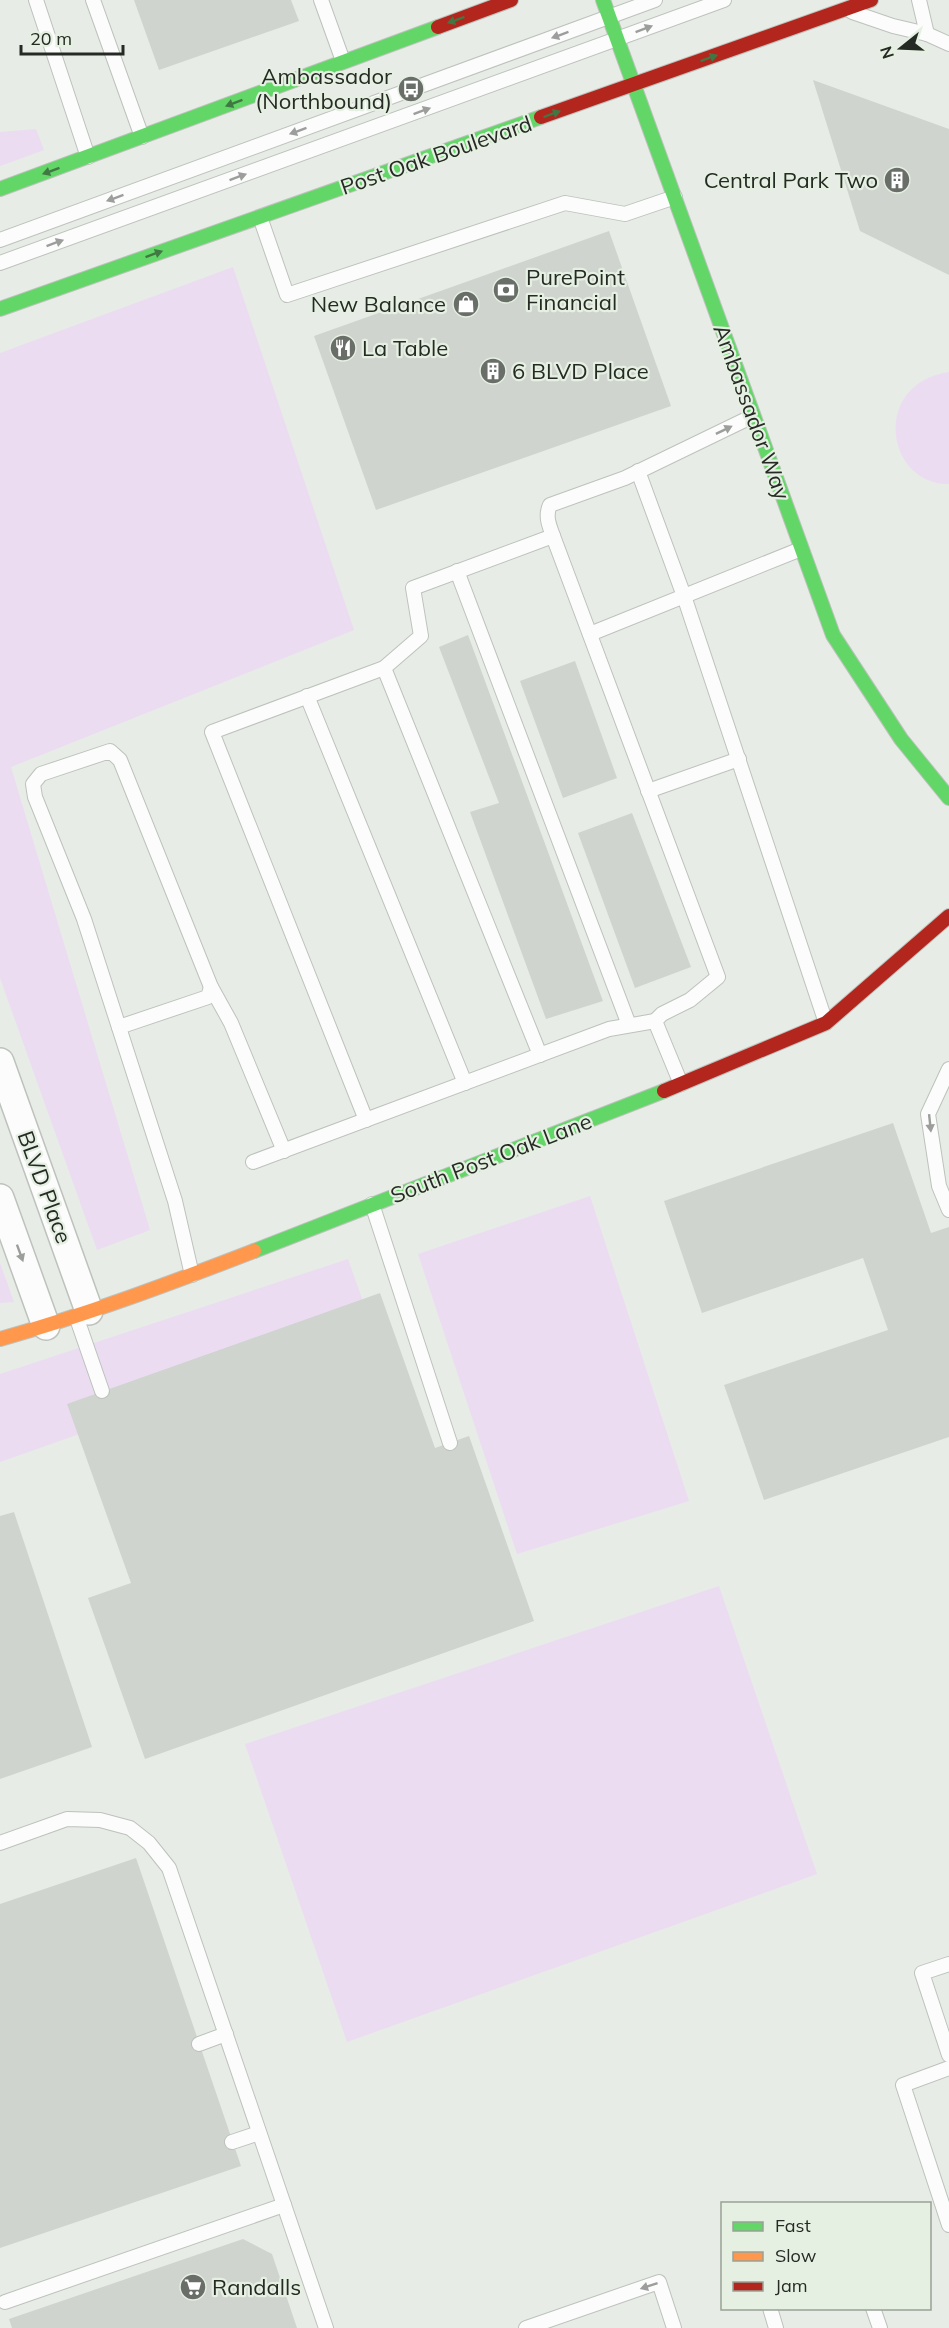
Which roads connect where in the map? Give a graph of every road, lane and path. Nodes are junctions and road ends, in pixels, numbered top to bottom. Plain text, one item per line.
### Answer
1 (36, 0) edge
2 (93, 0) edge
3 (321, 0) edge
4 (511, 0) edge
5 (603, 0) edge
6 (655, 0) edge
7 (724, 0) edge
8 (871, 0) edge
9 (919, 0) edge
10 (845, 9) junction
11 (610, 17) junction
12 (927, 34) junction
13 (618, 39) junction
14 (949, 44) edge
15 (343, 61) junction
16 (634, 85) junction
17 (142, 137) junction
18 (88, 158) junction
19 (0, 189) edge
20 (675, 197) junction
21 (260, 217) junction
22 (0, 240) edge
23 (0, 263) edge
24 (0, 309) edge
25 (753, 416) junction
26 (638, 471) junction
27 (553, 536) junction
28 (801, 549) junction
29 (457, 571) junction
30 (684, 596) junction
31 (590, 634) junction
32 (384, 668) junction
33 (307, 696) junction
34 (739, 759) junction
35 (648, 791) junction
36 (949, 798) edge
37 (949, 916) edge
38 (211, 987) junction
39 (655, 1021) junction
40 (826, 1023) junction
41 (629, 1025) junction
42 (119, 1027) junction
43 (540, 1055) junction
44 (0, 1062) edge
45 (949, 1069) edge
46 (465, 1083) junction
47 (681, 1084) junction
48 (366, 1120) junction
49 (284, 1151) junction
50 (253, 1162) dead end
51 (0, 1198) edge
52 (372, 1204) junction
53 (949, 1210) edge
54 (192, 1275) junction
55 (82, 1313) junction
56 (46, 1326) junction
57 (0, 1339) edge
58 (102, 1391) dead end
59 (450, 1443) dead end
60 (0, 1843) edge
61 (949, 1964) edge
62 (226, 2034) junction
63 (199, 2044) dead end
64 (949, 2055) edge
65 (949, 2068) edge
66 (260, 2133) junction
67 (232, 2142) dead end
68 (284, 2205) junction
69 (949, 2225) edge
70 (5, 2302) dead end
71 (771, 2310) edge
72 (874, 2310) edge
73 (326, 2328) edge
74 (526, 2328) edge
75 (674, 2328) edge
76 (776, 2328) edge
77 (880, 2328) edge

1 - 18 lane
2 - 17 lane
3 - 15 lane
4 -> 15 street
5 - 11 street, Ambassador Way
6 - 11 lane
13 -> 7 lane
8 - 10 street, Post Oak Boulevard
9 - 12 lane
10 - 12 lane
16 -> 10 street, Post Oak Boulevard
11 - 13 street, Ambassador Way
11 -> 22 lane
12 - 14 lane
13 - 16 street, Ambassador Way
23 -> 13 lane
15 -> 17 street
16 - 20 street, Ambassador Way
21 -> 16 street, Post Oak Boulevard
17 - 18 street
18 -> 19 street
20 - 21 lane
20 - 25 street, Ambassador Way
24 -> 21 street, Post Oak Boulevard
26 -> 25 lane
25 - 28 street, Ambassador Way
26 - 27 lane
26 - 30 lane
27 - 29 lane
27 - 31 lane
28 - 30 lane
28 - 36 street, Ambassador Way
29 - 32 lane
29 - 41 lane
30 - 31 lane
30 - 34 lane
31 - 35 lane
32 - 33 lane
32 - 43 lane
33 - 46 lane
33 - 48 lane
34 - 35 lane
34 - 40 lane
35 - 39 lane
37 - 40 street, South Post Oak Lane
38 - 42 lane
38 - 42 lane
38 - 49 lane
39 - 41 lane
39 - 47 lane
40 - 47 street, South Post Oak Lane
41 - 43 lane
42 - 54 lane
43 - 46 lane
44 - 55 street, BLVD Place
45 -> 53 lane
46 - 48 lane
47 - 52 street, South Post Oak Lane
48 - 49 lane
49 - 50 lane
51 -> 56 street, BLVD Place
52 - 54 street, South Post Oak Lane
52 - 59 lane
54 - 55 street, South Post Oak Lane
55 - 56 street, South Post Oak Lane
55 - 58 lane
56 - 57 street, South Post Oak Lane
60 - 62 lane
61 - 64 lane
62 - 63 lane
62 - 66 lane
65 - 69 lane
66 - 67 lane
66 - 68 lane
68 - 70 lane
68 - 73 lane
71 - 76 lane
72 - 77 lane
75 -> 74 lane

